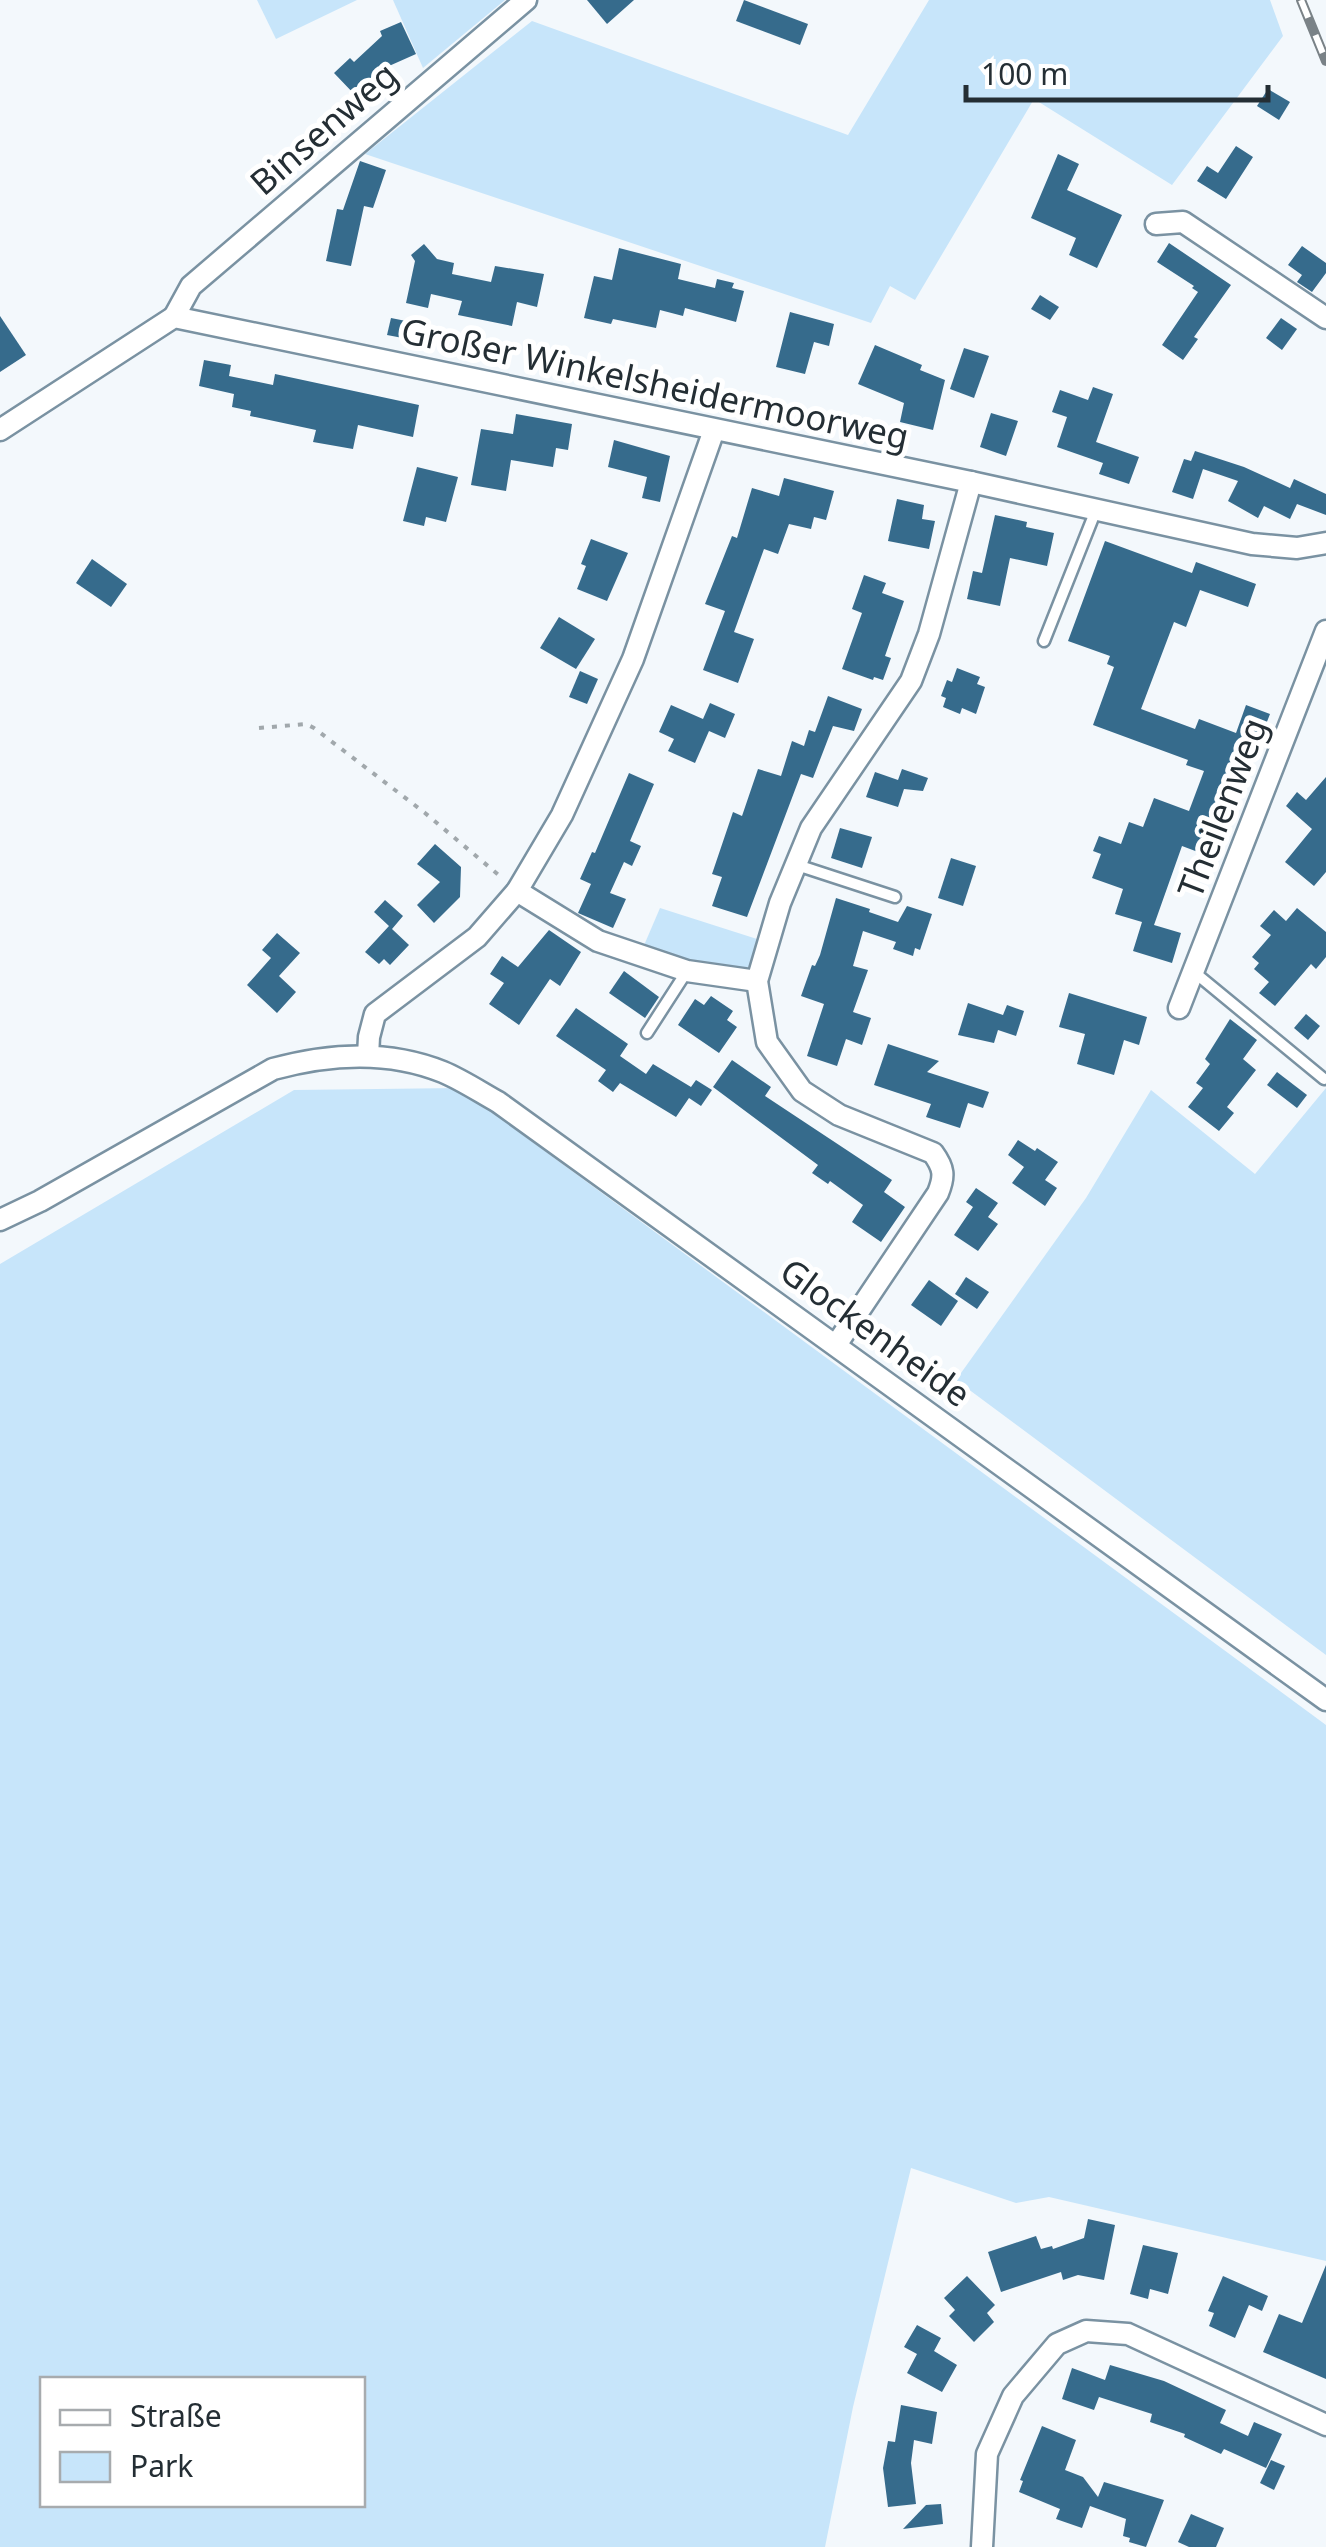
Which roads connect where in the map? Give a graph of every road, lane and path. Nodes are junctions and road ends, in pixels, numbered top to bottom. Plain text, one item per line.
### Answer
1 (526, 0) edge
2 (1156, 224) dead end
3 (174, 316) junction
4 (1326, 318) edge
5 (0, 430) edge
6 (714, 430) junction
7 (972, 482) junction
8 (1096, 508) junction
9 (1326, 543) edge
10 (1326, 631) edge
11 (1044, 642) dead end
12 (1318, 677) edge
13 (259, 728) dead end
14 (796, 864) junction
15 (516, 891) junction
16 (895, 897) dead end
17 (686, 972) junction
18 (1194, 972) junction
19 (758, 981) junction
20 (1179, 1008) dead end
21 (647, 1033) dead end
22 (368, 1056) junction
23 (1324, 1079) edge
24 (0, 1220) edge
25 (836, 1345) junction
26 (1326, 1700) edge
27 (1326, 2425) edge
28 (986, 2546) edge

1 - 3 street, Binsenweg
2 - 4 street
3 - 5 street
3 - 6 street, Großer Winkelsheidermoorweg
6 - 7 street, Großer Winkelsheidermoorweg
6 - 15 street
7 - 8 street, Großer Winkelsheidermoorweg
7 - 14 street
8 - 9 street, Großer Winkelsheidermoorweg
8 - 11 lane
10 - 12 street, Theilenweg
12 - 18 street, Theilenweg
13 - 15 path
14 - 16 lane
14 - 19 street
15 - 17 street
15 - 22 street
17 - 19 street
17 - 21 lane
18 - 20 street, Theilenweg
18 - 23 lane
19 - 25 street
22 - 24 street
22 - 25 street, Glockenheide
25 - 26 street, Glockenheide
27 - 28 street

